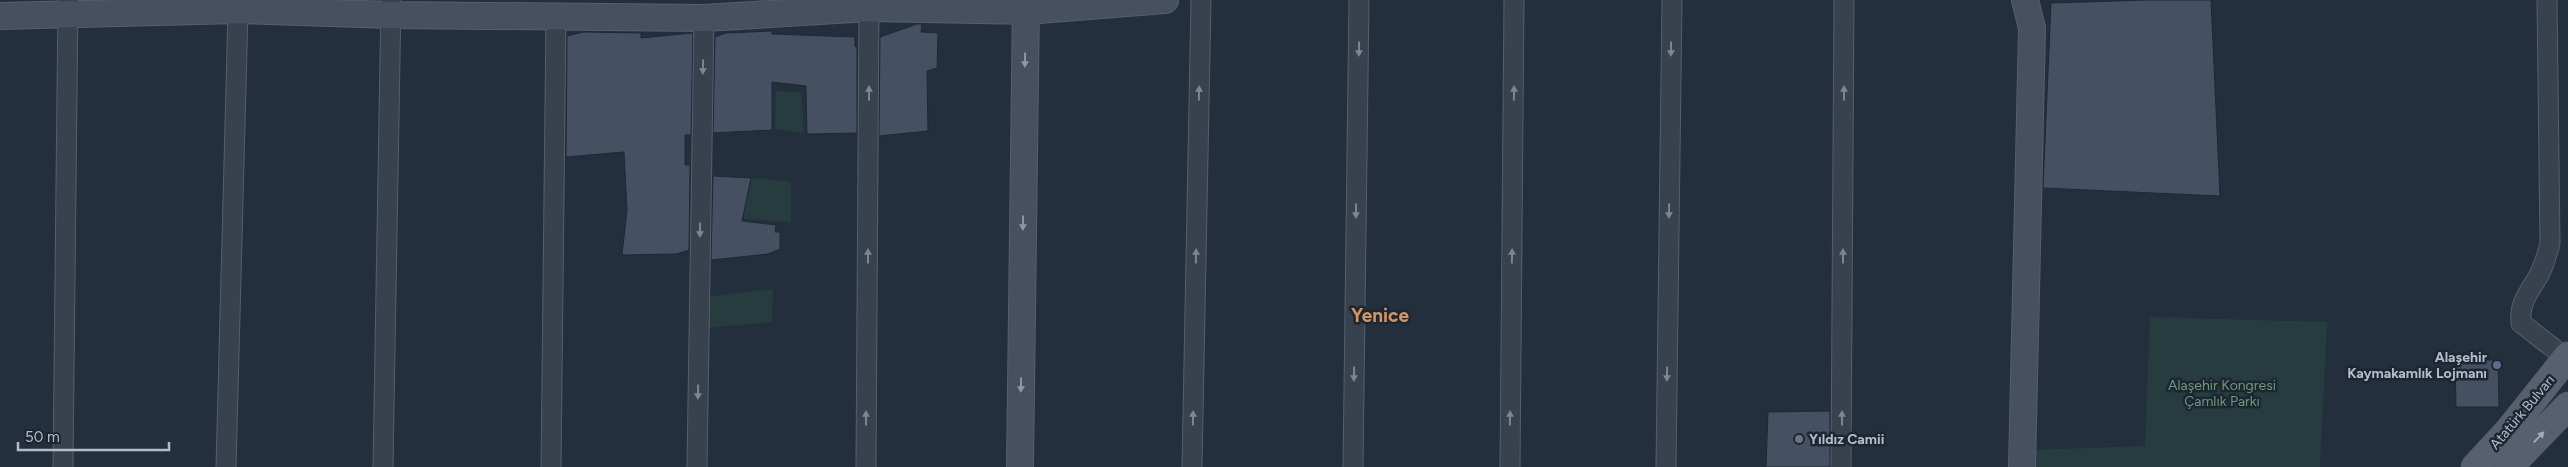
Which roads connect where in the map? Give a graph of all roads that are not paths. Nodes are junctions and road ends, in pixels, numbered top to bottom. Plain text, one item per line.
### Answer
1 (1165, 0) edge
2 (1201, 0) edge
3 (1359, 0) edge
4 (1514, 0) edge
5 (1672, 0) edge
6 (1844, 0) edge
7 (2025, 0) edge
8 (2547, 0) edge
9 (870, 4) edge
10 (237, 5) edge
11 (68, 6) edge
12 (1026, 6) edge
13 (391, 7) edge
14 (0, 16) edge
15 (556, 16) junction
16 (704, 18) junction
17 (2567, 357) edge
18 (2566, 412) edge
19 (63, 467) edge
20 (226, 467) edge
21 (383, 467) edge
22 (551, 467) edge
23 (697, 467) edge
24 (866, 467) edge
25 (1020, 467) edge
26 (1192, 467) edge
27 (1353, 467) edge
28 (1510, 467) edge
29 (1666, 467) edge
30 (1841, 467) edge
31 (2022, 467) edge
32 (2474, 467) edge
33 (2510, 467) edge

1 - 12 street
26 -> 2 street
3 -> 27 street
28 -> 4 street
5 -> 29 street
30 -> 6 street
7 - 31 street
8 - 17 street
9 - 12 street
9 - 16 street
24 -> 9 street
10 - 11 street
10 - 13 street
10 - 20 street
11 - 14 street
11 - 19 street
12 -> 25 street
13 - 15 street
13 - 21 street
15 - 16 street
15 - 22 street
16 -> 23 street
17 - 32 main road, Atatürk Bulvarı
33 -> 18 main road, Atatürk Bulvarı

